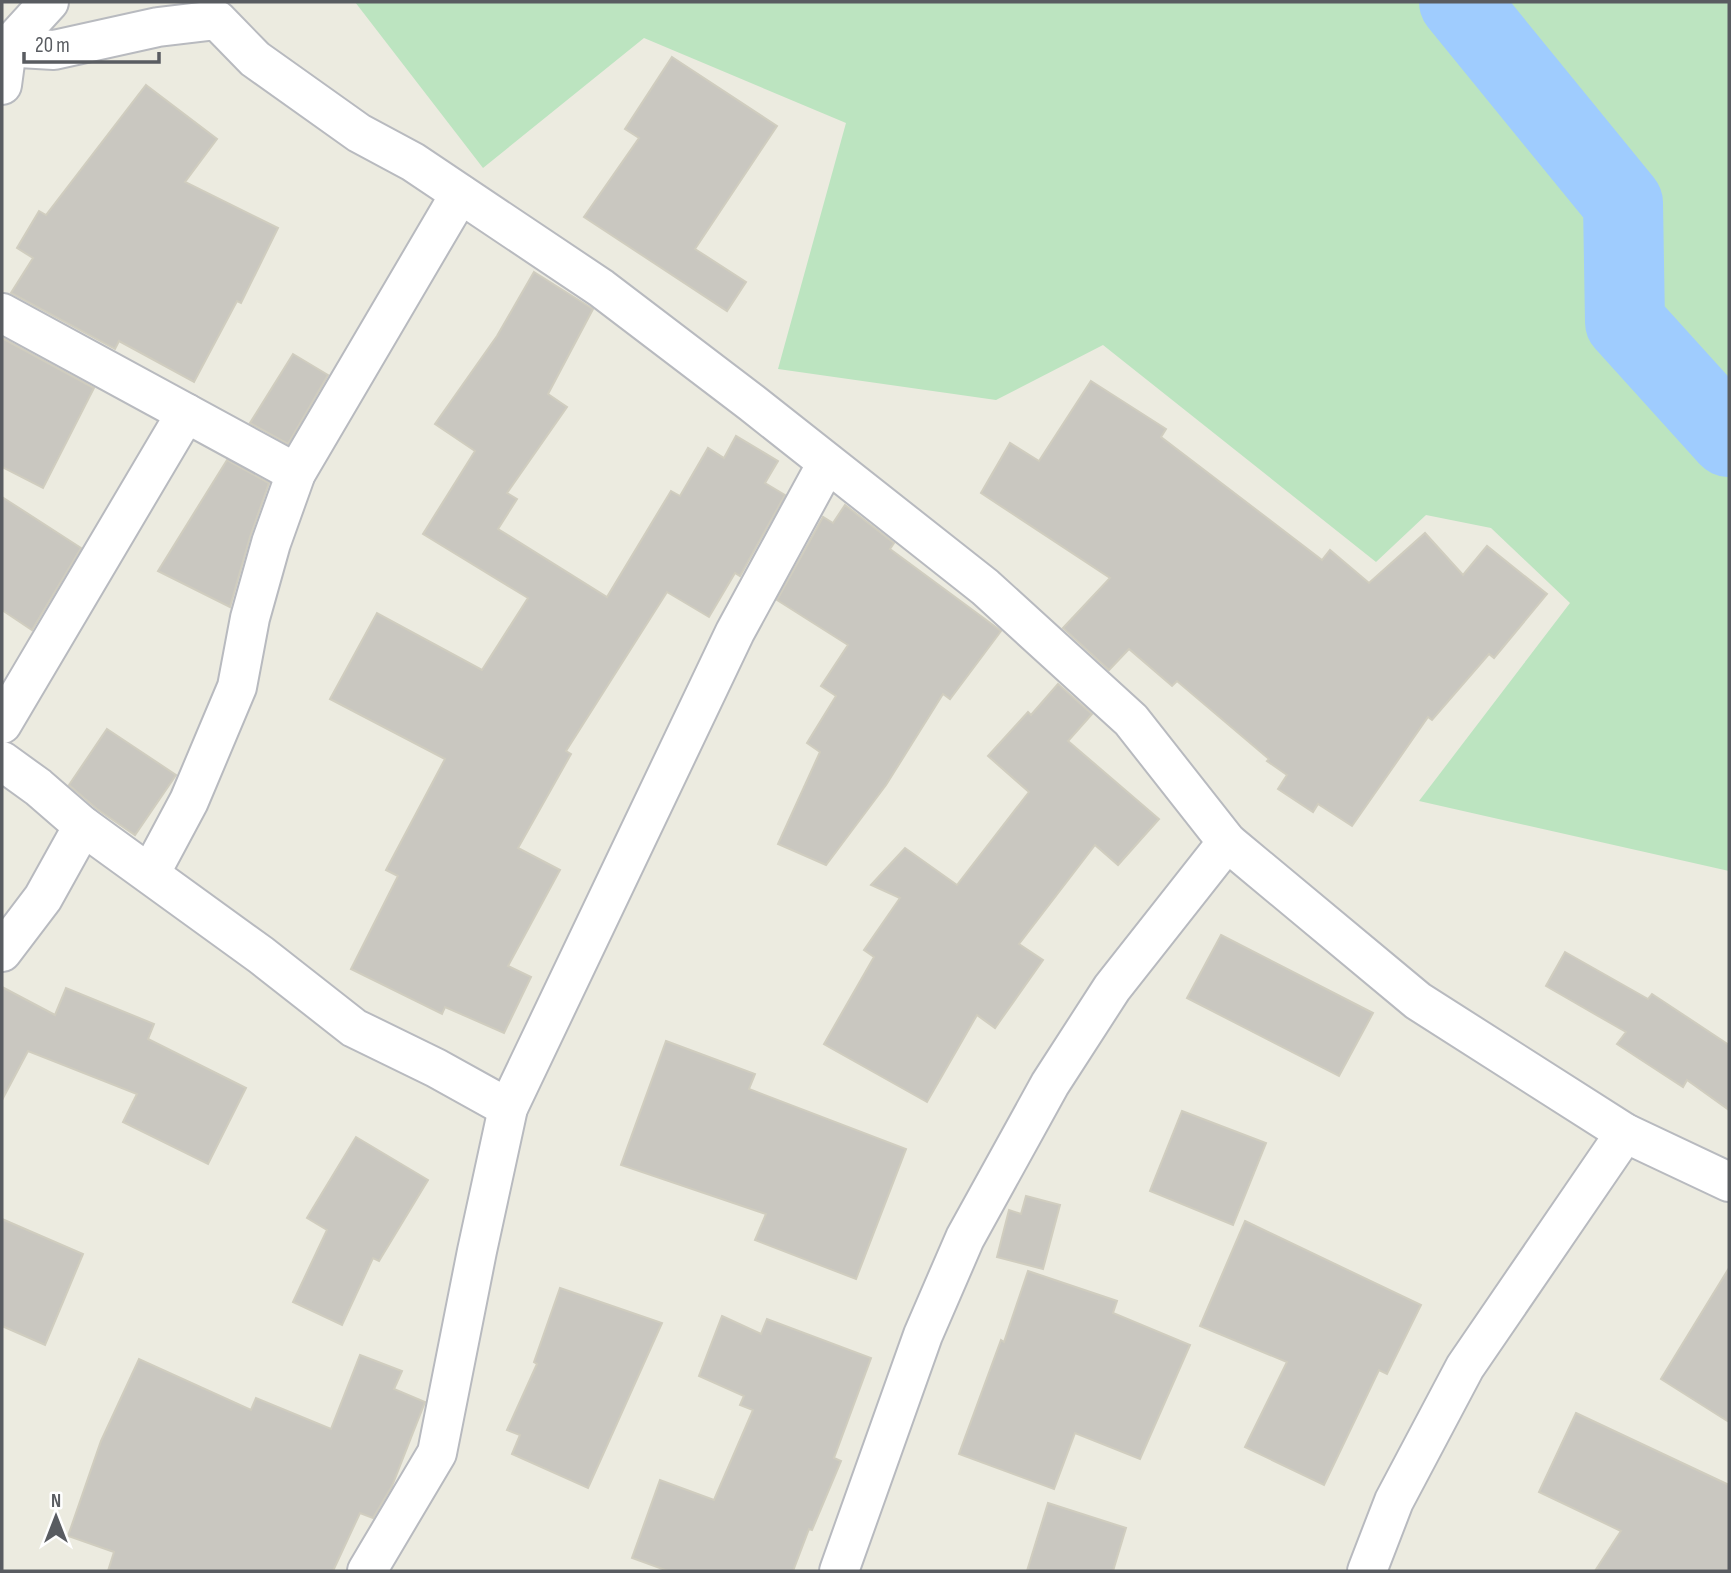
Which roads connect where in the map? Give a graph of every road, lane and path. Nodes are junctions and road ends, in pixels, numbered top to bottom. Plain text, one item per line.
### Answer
1 (49, 2) edge
2 (208, 11) edge
3 (4, 60) edge
4 (460, 194) junction
5 (2, 313) edge
6 (187, 413) junction
7 (827, 463) junction
8 (296, 473) junction
9 (2, 724) edge
10 (2, 761) edge
11 (83, 826) junction
12 (1227, 842) junction
13 (150, 874) junction
14 (2, 952) edge
15 (508, 1108) junction
16 (1625, 1133) junction
17 (1729, 1182) edge
18 (368, 1571) edge
19 (839, 1571) edge
20 (1367, 1571) edge

1 - 3 street
2 - 3 street
2 - 4 street
4 - 7 street
4 - 8 street
5 - 6 street
6 - 8 street
6 - 9 street
7 - 12 street
7 - 15 street
8 - 13 street
10 - 11 street
11 - 13 street
11 - 14 street
12 - 16 street
12 - 19 street
13 - 15 street
15 - 18 street
16 - 17 street
16 - 20 street

